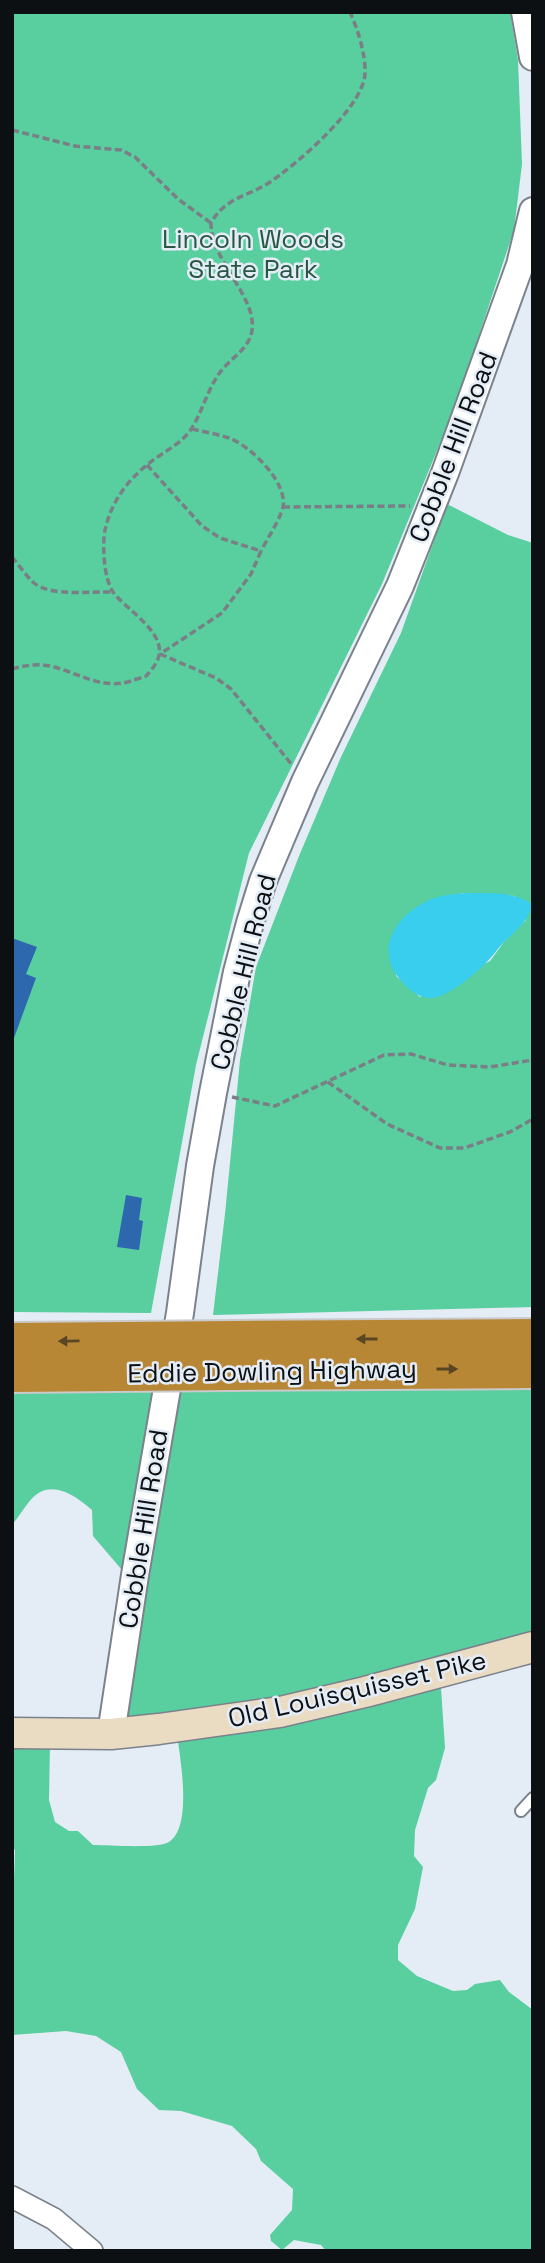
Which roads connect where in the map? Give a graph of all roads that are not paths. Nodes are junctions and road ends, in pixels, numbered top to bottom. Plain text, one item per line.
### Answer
1 (525, 12) edge
2 (533, 57) edge
3 (533, 211) edge
4 (533, 1338) edge
5 (12, 1342) edge
6 (234, 1355) junction
7 (121, 1356) junction
8 (533, 1368) edge
9 (12, 1373) edge
10 (533, 1647) edge
11 (12, 1732) edge
12 (111, 1734) junction
13 (533, 1798) edge
14 (522, 1811) dead end
15 (12, 2197) edge
16 (92, 2251) edge

1 - 2 street
3 - 12 street, Cobble Hill Road
4 -> 6 highway, Eddie Dowling Highway
7 -> 5 highway, Eddie Dowling Highway
6 - 7 highway, Eddie Dowling Highway, bridge
6 -> 8 highway, Eddie Dowling Highway
7 - 9 highway, Eddie Dowling Highway
10 - 12 main road, Old Louisquisset Pike
11 - 12 main road, Old Louisquisset Pike
13 - 14 lane
15 - 16 street

